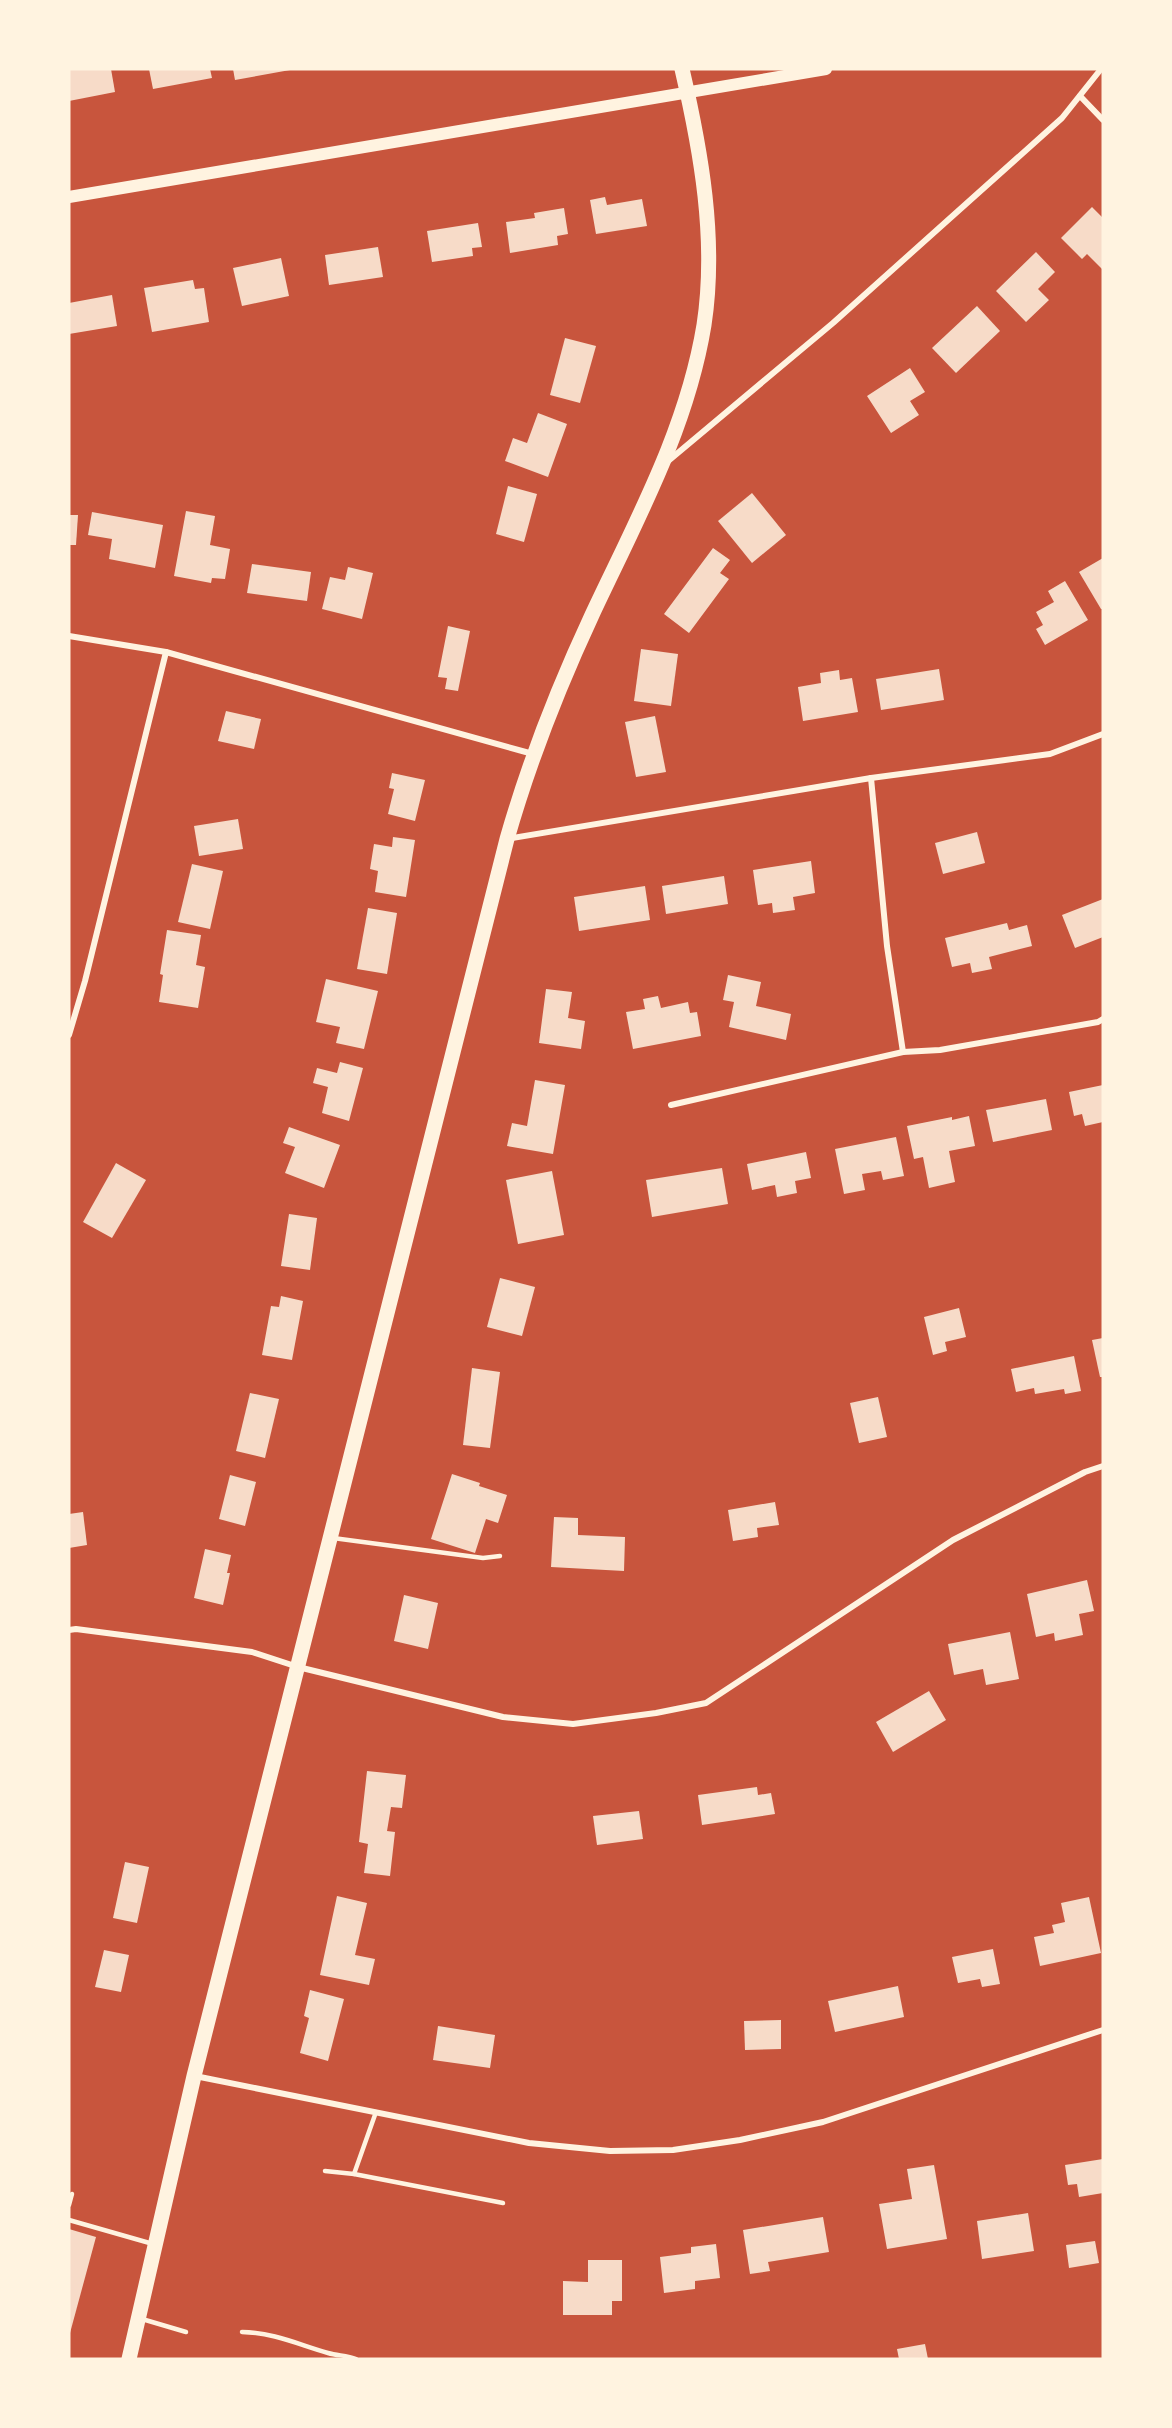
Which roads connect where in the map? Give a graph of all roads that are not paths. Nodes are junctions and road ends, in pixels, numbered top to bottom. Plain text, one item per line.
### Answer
1 (682, 69) edge
2 (826, 69) edge
3 (1101, 69) edge
4 (688, 93) junction
5 (1080, 96) junction
6 (1103, 120) edge
7 (69, 197) edge
8 (664, 465) junction
9 (69, 636) edge
10 (166, 652) junction
11 (1103, 734) edge
12 (533, 754) junction
13 (871, 778) junction
14 (507, 839) junction
15 (1103, 1019) edge
16 (69, 1035) edge
17 (903, 1052) junction
18 (671, 1105) dead end
19 (1103, 1466) edge
20 (331, 1538) junction
21 (500, 1556) dead end
22 (69, 1630) edge
23 (298, 1667) junction
24 (1103, 2030) edge
25 (194, 2076) junction
26 (376, 2112) junction
27 (325, 2171) dead end
28 (354, 2174) junction
29 (72, 2194) dead end
30 (503, 2203) dead end
31 (69, 2205) edge
32 (69, 2220) edge
33 (156, 2244) junction
34 (140, 2318) junction
35 (186, 2332) dead end
36 (242, 2332) dead end
37 (129, 2359) edge
38 (356, 2359) edge

1 - 4 main road
2 - 4 main road
3 - 5 street
4 - 7 main road
4 - 8 main road
5 - 6 street
5 - 8 street
8 - 12 main road
9 - 10 street
10 - 12 street
10 - 16 street
11 - 13 street
12 - 14 main road
13 - 14 street
13 - 17 street
14 - 20 main road
15 - 17 street
17 - 18 street
19 - 23 street
20 - 21 lane
20 - 23 main road
22 - 23 street
23 - 25 main road
24 - 26 street
25 - 26 street
25 - 33 main road
26 - 28 lane
27 - 28 lane
28 - 30 lane
29 - 31 lane
32 - 33 lane
33 - 34 main road
34 - 35 lane
34 - 37 main road
36 - 38 lane

